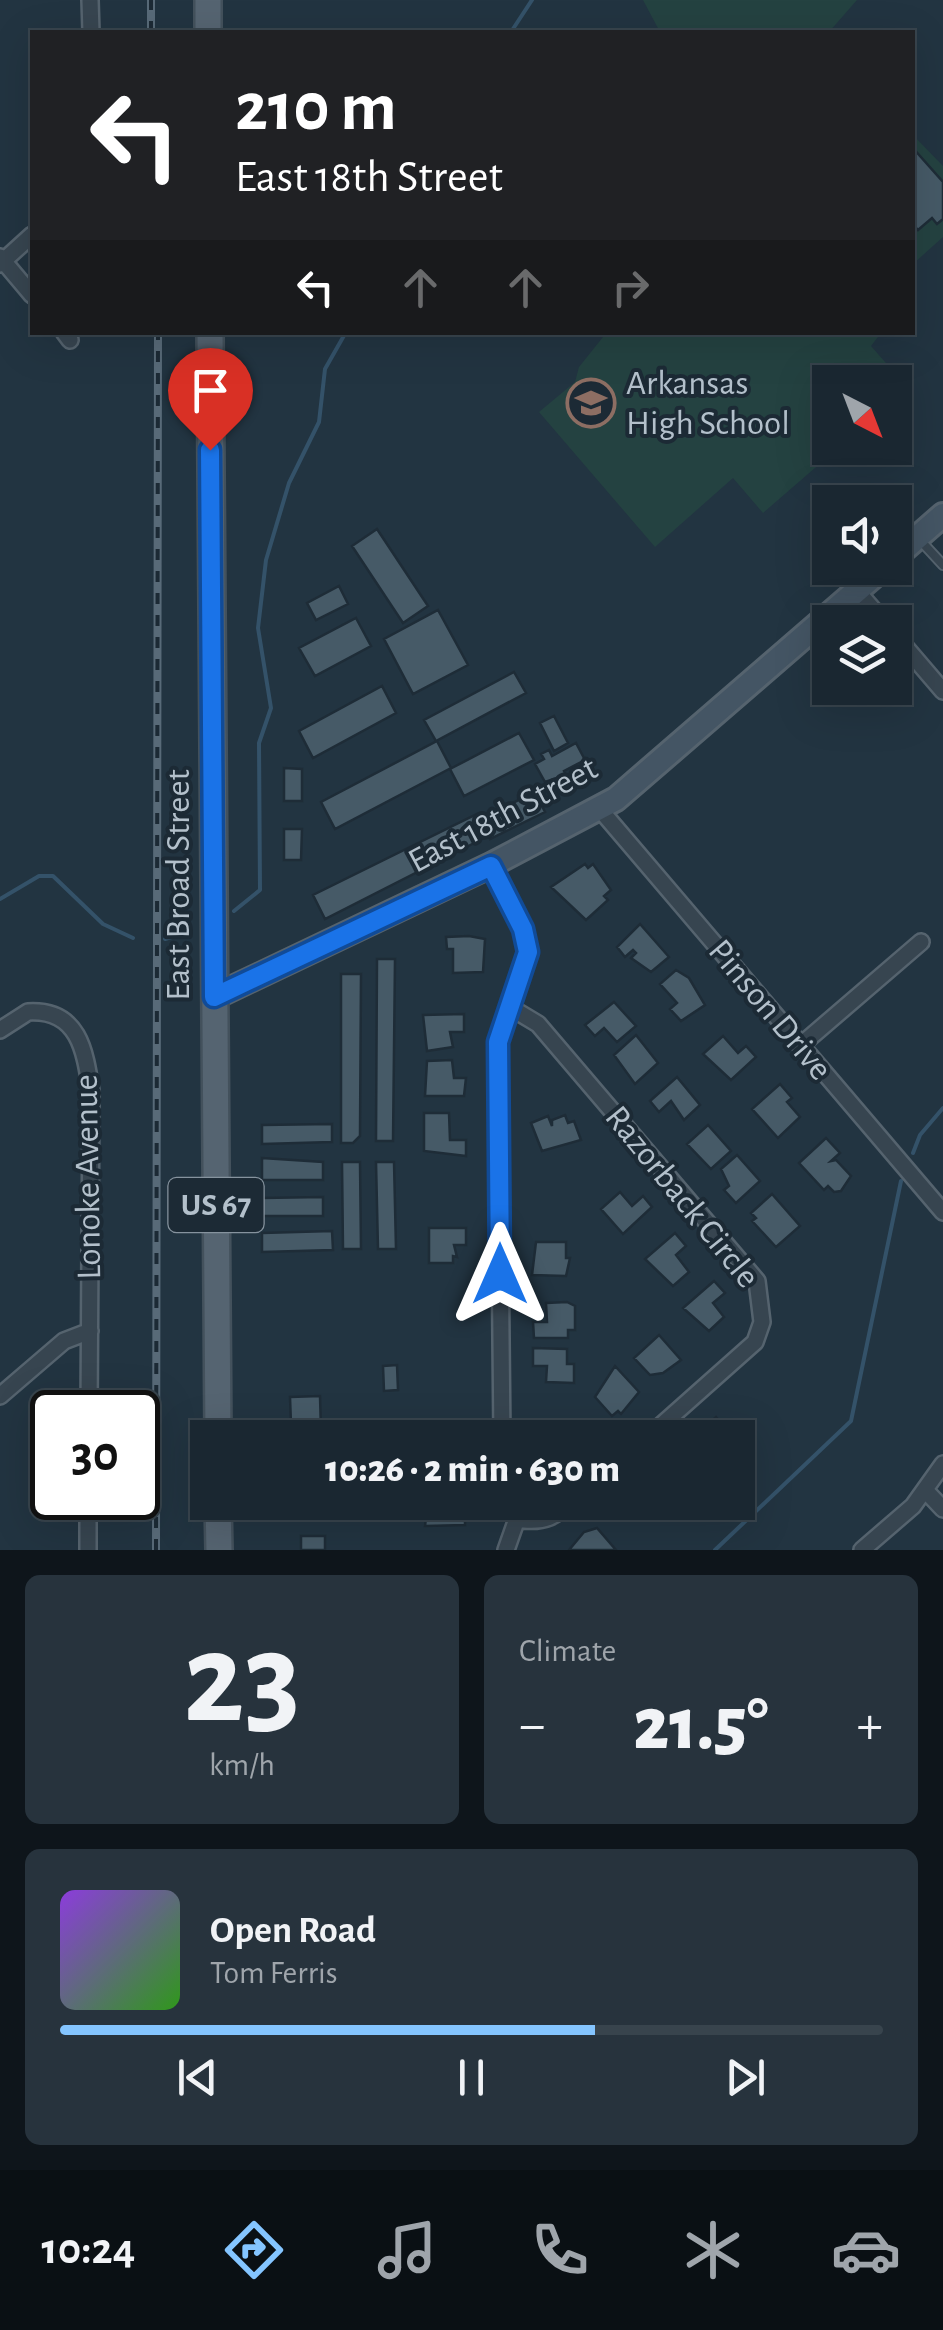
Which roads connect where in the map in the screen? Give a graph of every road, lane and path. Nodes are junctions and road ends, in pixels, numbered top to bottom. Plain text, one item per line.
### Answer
1 (90, 0) edge
2 (208, 0) edge
3 (92, 30) edge
4 (208, 30) edge
5 (30, 237) edge
6 (1, 260) edge
7 (30, 293) edge
8 (210, 335) edge
9 (943, 514) edge
10 (918, 537) junction
11 (912, 542) edge
12 (943, 565) edge
13 (864, 585) edge
14 (857, 591) junction
15 (869, 605) edge
16 (912, 655) edge
17 (943, 691) edge
18 (598, 807) junction
19 (491, 866) junction
20 (921, 942) dead end
21 (214, 997) junction
22 (508, 1006) junction
23 (0, 1030) edge
24 (800, 1046) junction
25 (943, 1212) edge
26 (90, 1331) junction
27 (89, 1390) edge
28 (0, 1396) edge
29 (218, 1420) edge
30 (502, 1420) edge
31 (667, 1420) edge
32 (943, 1464) edge
33 (926, 1491) junction
34 (943, 1509) edge
35 (88, 1520) edge
36 (218, 1520) edge
37 (511, 1520) edge
38 (88, 1550) edge
39 (218, 1550) edge
40 (506, 1550) edge
41 (862, 1550) edge

1 - 3 street
2 - 4 main road
5 - 6 street
6 - 7 street
8 - 21 main road, East Broad Street / US 67
9 - 10 street
10 - 11 street
10 - 12 lane
13 - 14 street, East 18th Street
14 - 15 street
14 - 18 street, East 18th Street
16 - 17 street
18 - 19 street, East 18th Street
18 - 24 street, Pinson Drive
19 - 21 street, East 18th Street
19 - 22 street
20 - 24 street
21 - 29 main road, East Broad Street / US 67
22 - 30 street
22 - 31 street, Razorback Circle
23 - 26 street, Lonoke Avenue
24 - 25 street, Pinson Drive
26 - 27 street, Lonoke Avenue
26 - 28 street
32 - 33 street
33 - 34 street
33 - 41 street
35 - 38 street
36 - 39 main road
37 - 40 street

